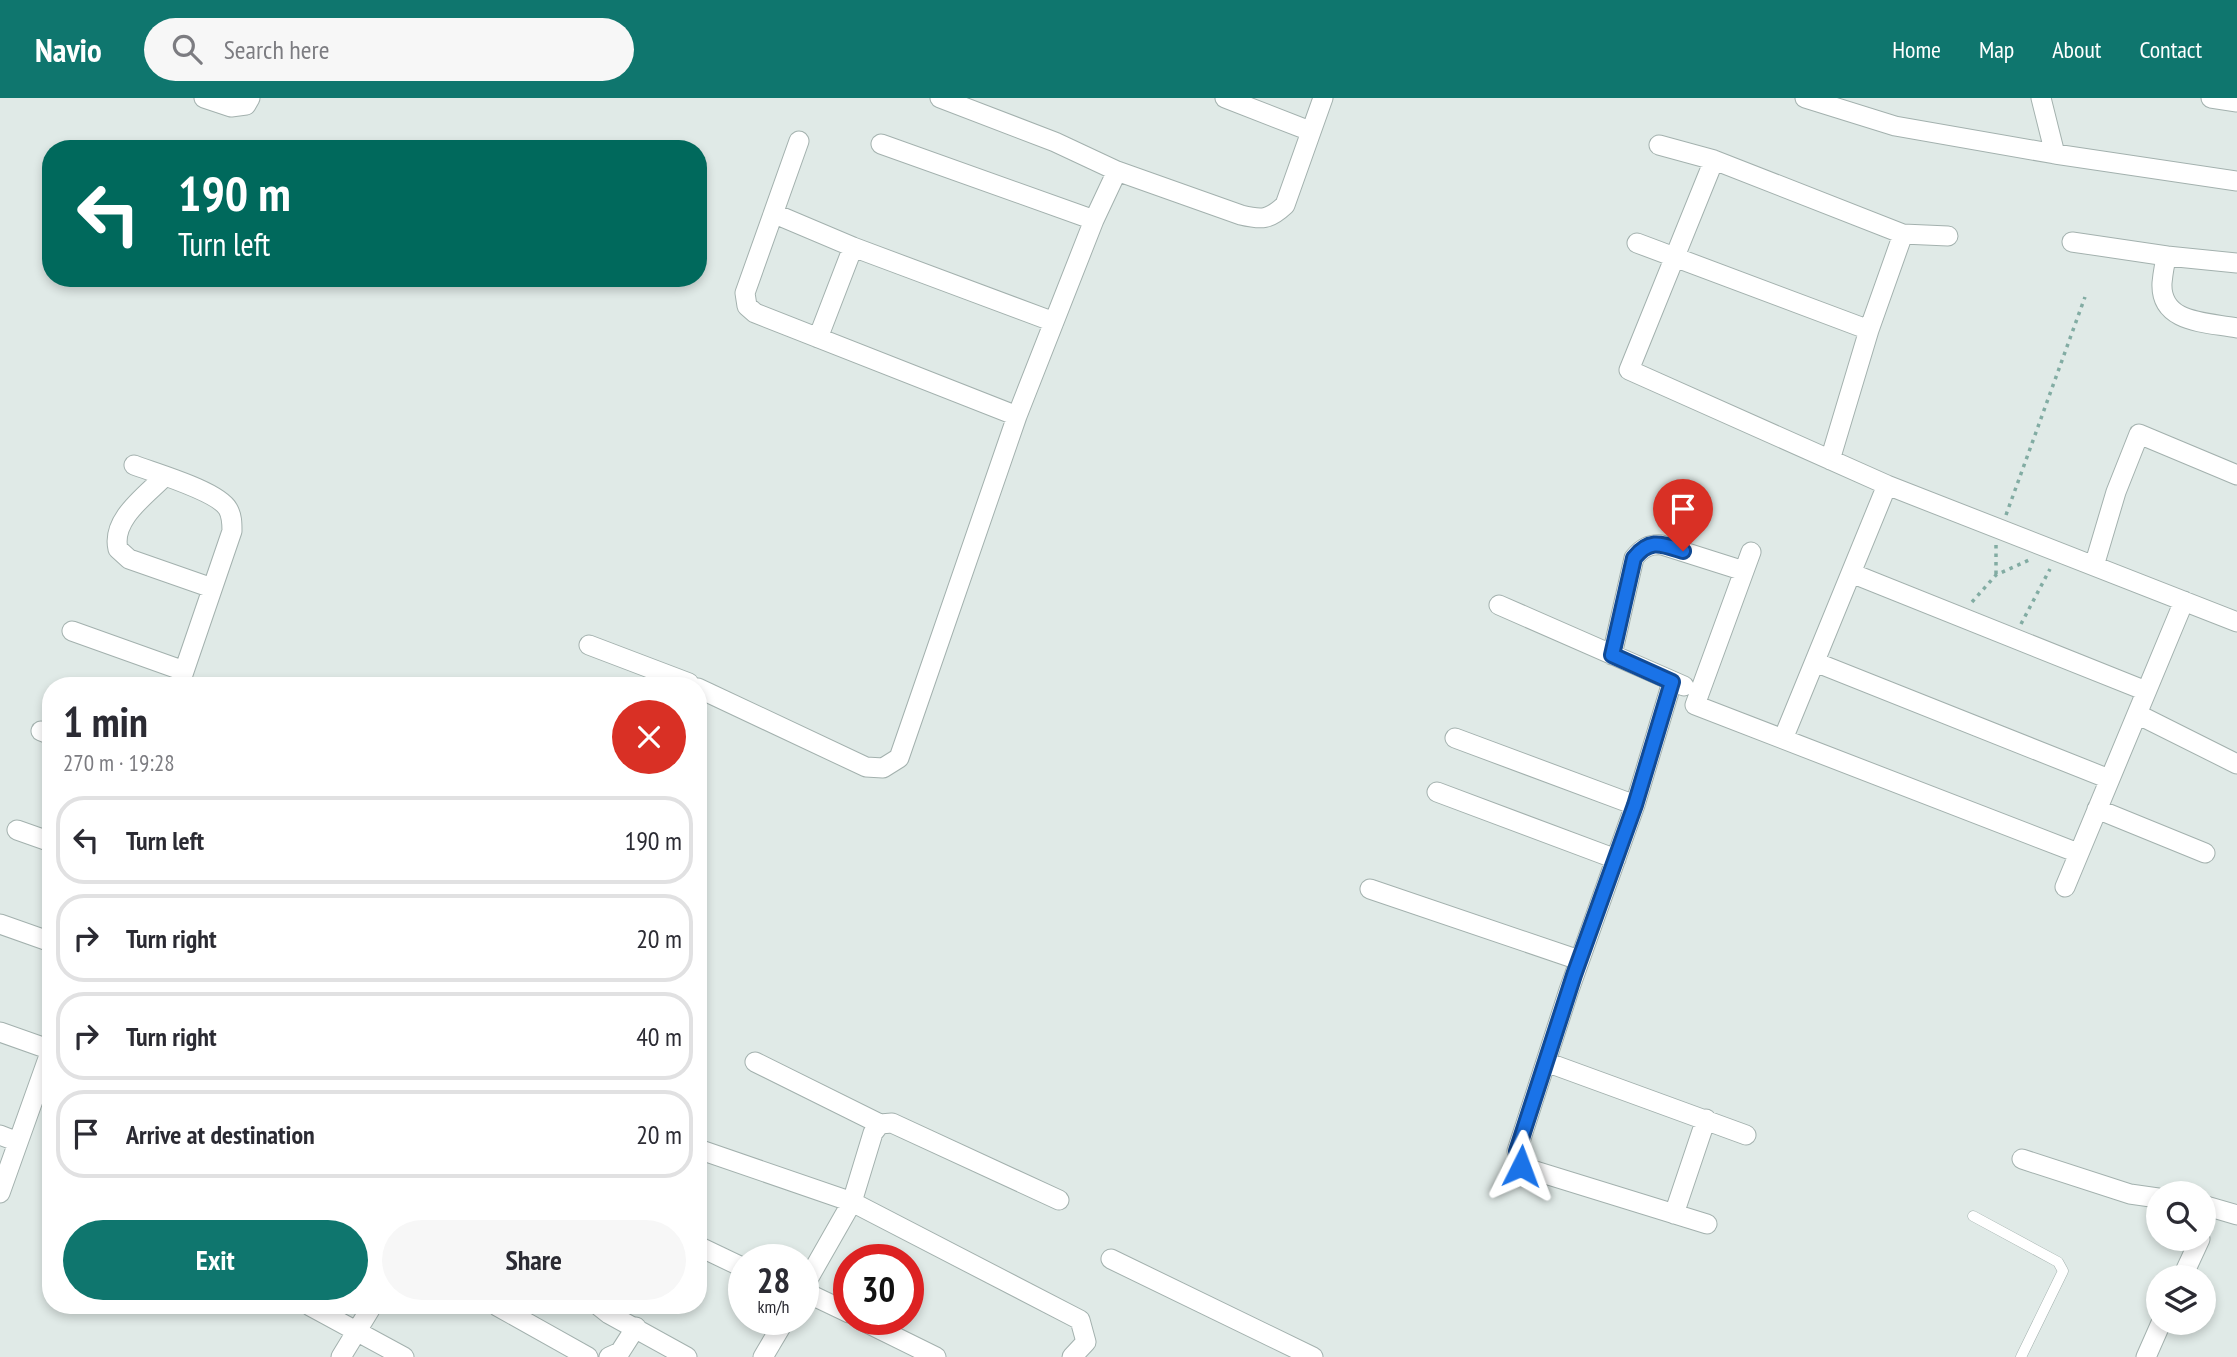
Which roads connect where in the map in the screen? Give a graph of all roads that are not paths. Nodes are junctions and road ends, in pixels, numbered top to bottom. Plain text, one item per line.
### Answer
1 (204, 98) edge
2 (250, 98) edge
3 (940, 98) edge
4 (1225, 98) edge
5 (1323, 98) edge
6 (1805, 98) edge
7 (2040, 98) edge
8 (2211, 98) edge
9 (2237, 102) edge
10 (1310, 131) junction
11 (800, 141) dead end
12 (881, 144) dead end
13 (1659, 145) dead end
14 (2055, 153) junction
15 (1714, 160) junction
16 (1117, 171) junction
17 (2237, 181) edge
18 (775, 214) junction
19 (1094, 219) junction
20 (1903, 234) junction
21 (1948, 236) dead end
22 (2072, 242) dead end
23 (1637, 243) dead end
24 (853, 247) junction
25 (2167, 256) junction
26 (1675, 257) junction
27 (2237, 263) edge
28 (1054, 322) junction
29 (2237, 328) edge
30 (1869, 330) junction
31 (818, 338) junction
32 (1017, 416) junction
33 (1830, 460) junction
34 (134, 465) dead end
35 (2237, 475) edge
36 (164, 477) junction
37 (1887, 485) junction
38 (1752, 552) dead end
39 (2094, 566) junction
40 (1744, 572) junction
41 (1851, 573) junction
42 (212, 588) junction
43 (2184, 601) junction
44 (1499, 605) dead end
45 (2237, 622) edge
46 (72, 631) dead end
47 (589, 645) dead end
48 (1612, 655) junction
49 (1815, 662) junction
50 (179, 677) edge
51 (181, 677) edge
52 (669, 677) edge
53 (1672, 682) junction
54 (2146, 691) junction
55 (1700, 692) junction
56 (707, 693) edge
57 (2137, 714) junction
58 (1455, 738) dead end
59 (1783, 739) junction
60 (2237, 764) edge
61 (2109, 779) junction
62 (1437, 792) dead end
63 (1635, 805) junction
64 (2097, 809) junction
65 (17, 830) dead end
66 (42, 839) edge
67 (2078, 853) junction
68 (2205, 853) dead end
69 (1616, 859) junction
70 (2065, 887) dead end
71 (1370, 888) dead end
72 (0, 924) edge
73 (42, 939) edge
74 (1579, 960) junction
75 (0, 1032) edge
76 (42, 1047) edge
77 (755, 1062) dead end
78 (1546, 1062) junction
79 (42, 1069) edge
80 (1706, 1119) junction
81 (880, 1124) junction
82 (1746, 1135) dead end
83 (9, 1138) edge
84 (707, 1152) edge
85 (2022, 1159) dead end
86 (0, 1194) edge
87 (2146, 1196) edge
88 (1059, 1199) dead end
89 (852, 1202) junction
90 (2216, 1208) edge
91 (1674, 1214) junction
92 (2237, 1215) edge
93 (1973, 1216) dead end
94 (1707, 1224) dead end
95 (707, 1250) edge
96 (1111, 1259) dead end
97 (728, 1260) edge
98 (819, 1261) edge
99 (326, 1314) edge
100 (367, 1314) edge
101 (511, 1314) edge
102 (609, 1314) edge
103 (636, 1327) junction
104 (358, 1330) junction
105 (776, 1335) edge
106 (891, 1335) edge
107 (2156, 1335) edge
108 (341, 1357) edge
109 (404, 1357) edge
110 (588, 1357) edge
111 (609, 1357) edge
112 (687, 1357) edge
113 (763, 1357) edge
114 (936, 1357) edge
115 (1072, 1357) edge
116 (1313, 1357) edge
117 (2021, 1357) edge
118 (2146, 1357) edge

1 - 2 street
3 - 16 street
4 - 10 street
5 - 10 street
6 - 14 street
7 - 14 street
8 - 9 street
10 - 16 street
11 - 18 street
12 - 19 street
13 - 15 street
14 - 17 street
15 - 20 street
15 - 26 street
16 - 19 street
18 - 24 street
18 - 31 street
19 - 28 street
20 - 21 street
20 - 30 street
22 - 25 street
23 - 26 street
24 - 28 street
24 - 31 street
25 - 27 street
25 - 29 street
26 - 30 street
26 - 33 street
28 - 32 street
30 - 33 street
31 - 32 street
32 - 56 street
33 - 37 street
34 - 36 street
35 - 39 street
36 - 42 street
36 - 42 street
37 - 39 street
37 - 41 street
38 - 40 street
39 - 43 street
40 - 48 street
40 - 55 street
41 - 49 street
41 - 54 street
42 - 51 street
43 - 45 street
43 - 54 street
44 - 48 street
46 - 50 street
47 - 52 street
48 - 53 street
49 - 59 street
49 - 61 street
53 - 55 street
53 - 63 street
54 - 57 street
55 - 59 street
57 - 60 street
57 - 61 street
58 - 63 street
59 - 67 street
61 - 64 street
62 - 69 street
63 - 69 street
64 - 67 street
64 - 68 street
65 - 66 street
67 - 70 street
69 - 74 street
71 - 74 street
72 - 73 street
74 - 78 street
75 - 76 street
77 - 81 street
78 - 80 street
78 - 91 street
79 - 83 street
80 - 82 street
80 - 91 street
81 - 88 street
81 - 89 street
83 - 86 street
84 - 89 street
85 - 87 street
89 - 98 street
89 - 115 street
90 - 92 street
91 - 94 street
93 - 117 lane
95 - 97 street
96 - 116 street
99 - 104 street
100 - 104 street
101 - 110 street
102 - 103 street
103 - 111 street
103 - 112 street
104 - 108 street
104 - 109 street
105 - 113 street
106 - 114 street
107 - 118 street

